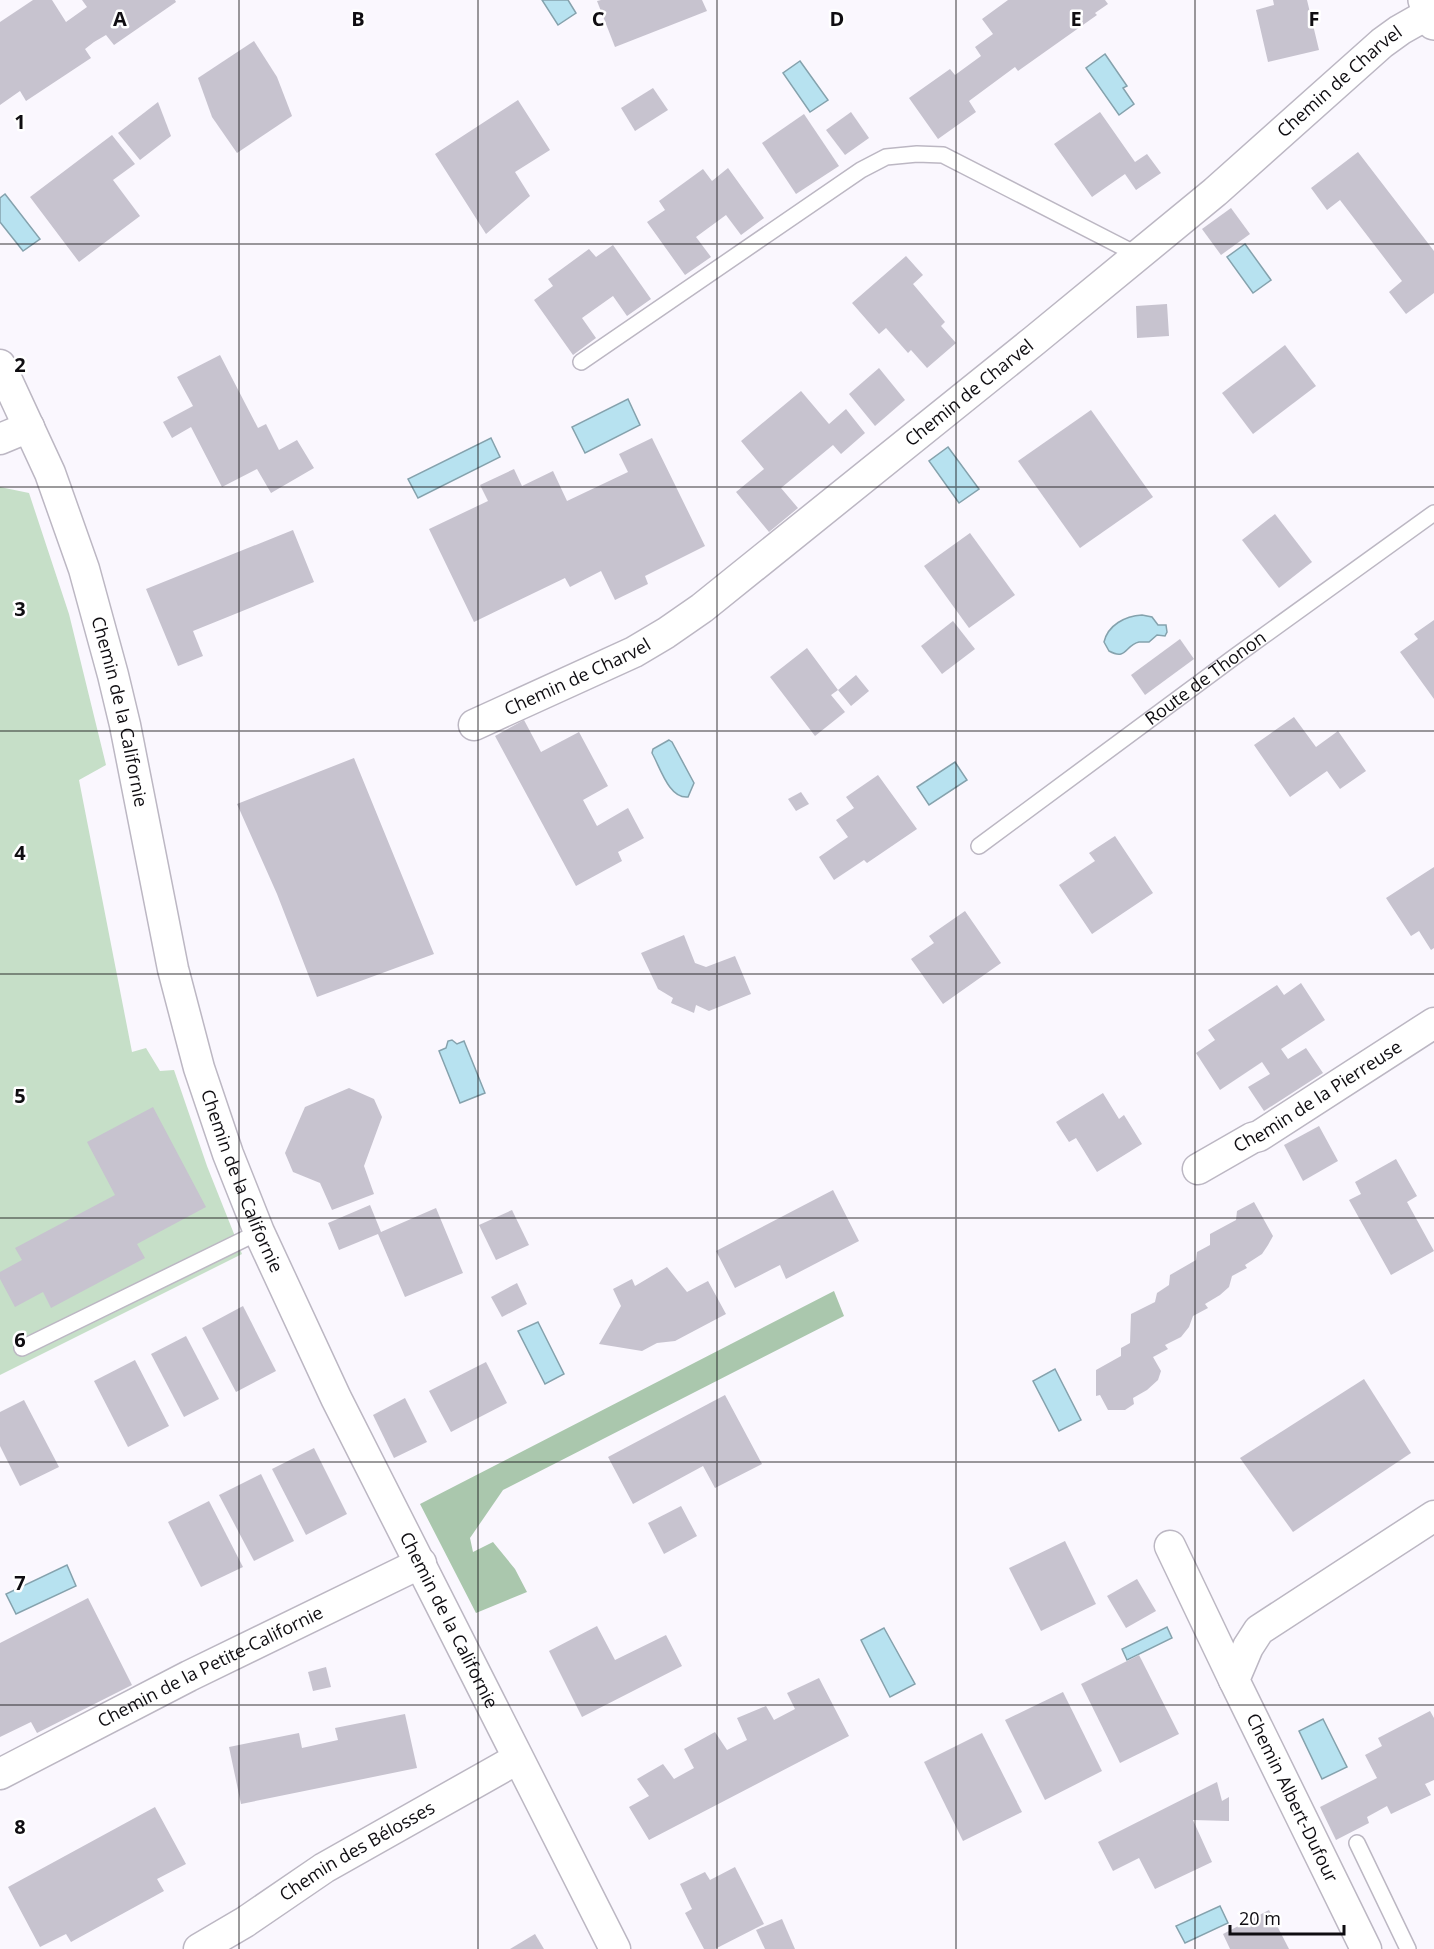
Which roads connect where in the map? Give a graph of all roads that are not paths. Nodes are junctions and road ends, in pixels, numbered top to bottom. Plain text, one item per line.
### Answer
1 (1430, 12) edge
2 (1138, 255) junction
3 (580, 362) dead end
4 (0, 364) edge
5 (29, 427) junction
6 (0, 439) edge
7 (1434, 513) edge
8 (474, 724) dead end
9 (979, 846) dead end
10 (1434, 1023) edge
11 (1198, 1170) dead end
12 (259, 1232) junction
13 (22, 1348) dead end
14 (1434, 1516) edge
15 (1170, 1546) dead end
16 (420, 1563) junction
17 (1234, 1680) junction
18 (517, 1759) junction
19 (0, 1774) edge
20 (1357, 1843) dead end
21 (199, 1949) edge
22 (615, 1949) edge
23 (1366, 1949) edge
24 (1408, 1949) edge

1 - 2 street, Chemin de Charvel
2 - 3 lane
2 - 8 street, Chemin de Charvel
4 - 5 street, Chemin de la Californie
5 - 6 street
5 - 12 street, Chemin de la Californie
7 - 9 lane, Route de Thonon
10 - 11 street, Chemin de la Pierreuse
12 - 13 lane
12 - 16 street, Chemin de la Californie
14 - 17 street
15 - 17 street, Chemin Albert-Dufour
16 - 18 street, Chemin de la Californie
16 - 19 street, Chemin de la Petite-Californie
17 - 23 street, Chemin Albert-Dufour
18 - 21 street, Chemin des Bélosses
18 - 22 street, Chemin de la Californie
20 - 24 lane

